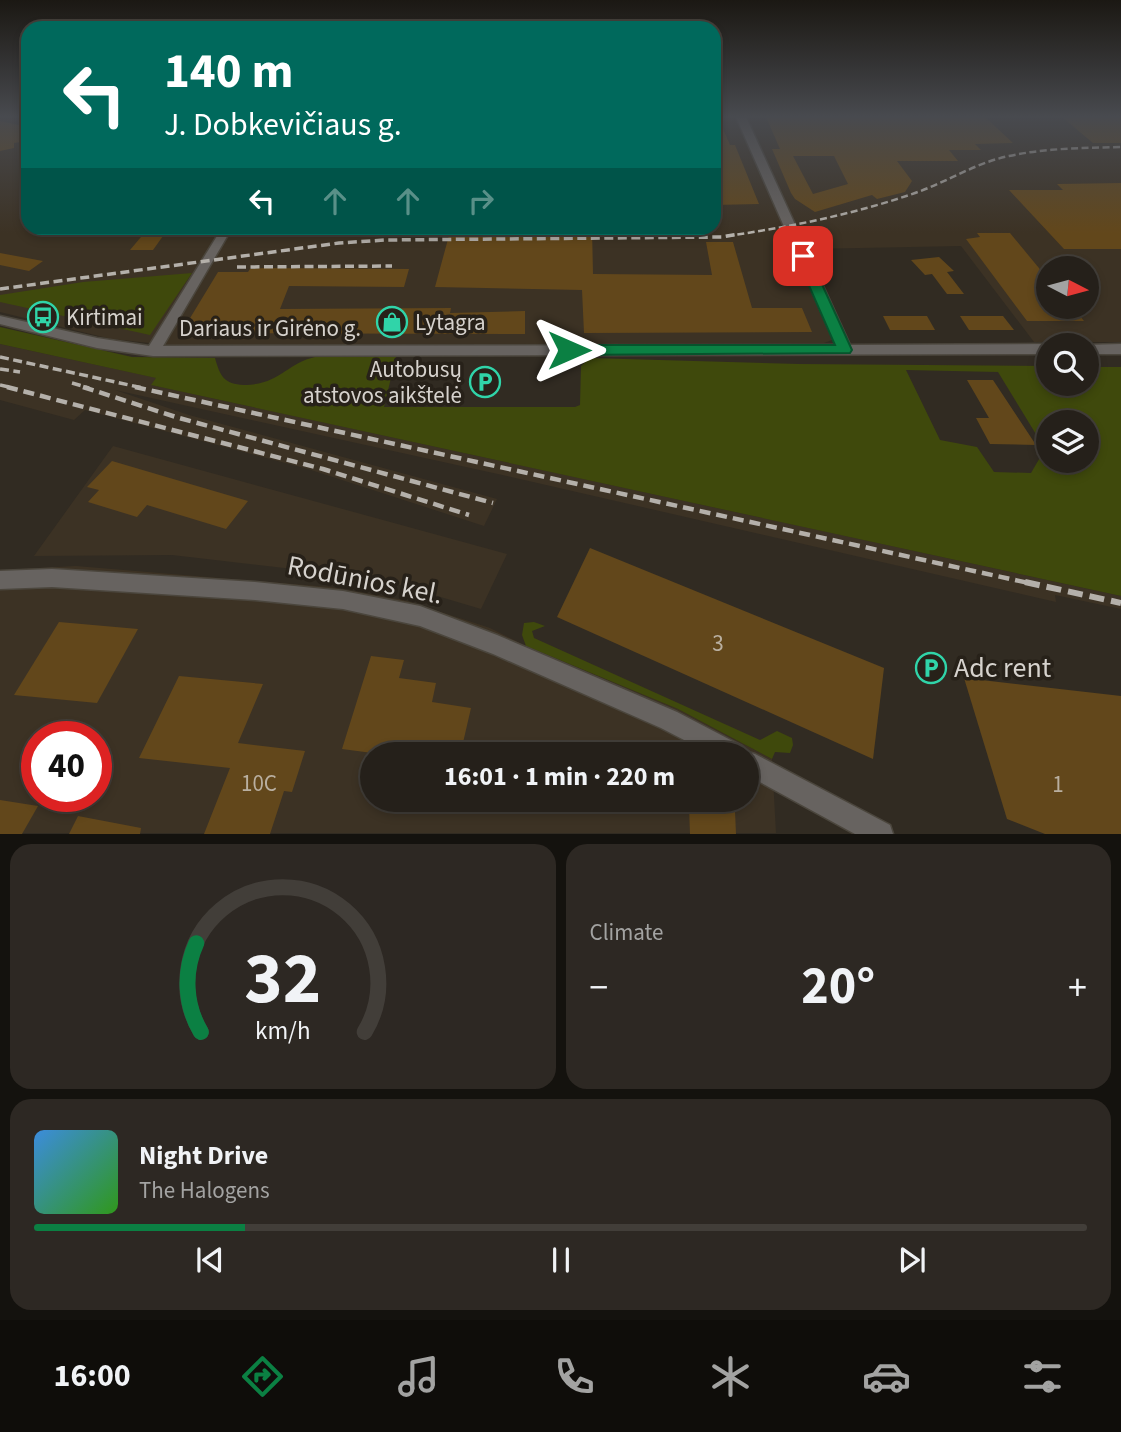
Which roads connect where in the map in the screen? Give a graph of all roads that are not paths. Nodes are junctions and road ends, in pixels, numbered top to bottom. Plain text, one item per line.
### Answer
1 (758, 156) edge
2 (224, 235) edge
3 (0, 320) edge
4 (1036, 349) edge
5 (1099, 349) edge
6 (1121, 349) edge
7 (845, 350) junction
8 (153, 351) junction
9 (0, 580) edge
10 (711, 742) edge
11 (759, 768) edge
12 (881, 834) edge

1 - 7 street
2 - 8 street
3 - 8 street, Dariaus ir Girėno g.
4 - 7 street, Dariaus ir Girėno g.
5 - 6 street
7 - 8 street, Dariaus ir Girėno g.
9 - 10 street, Rodūnios kel.
11 - 12 street

